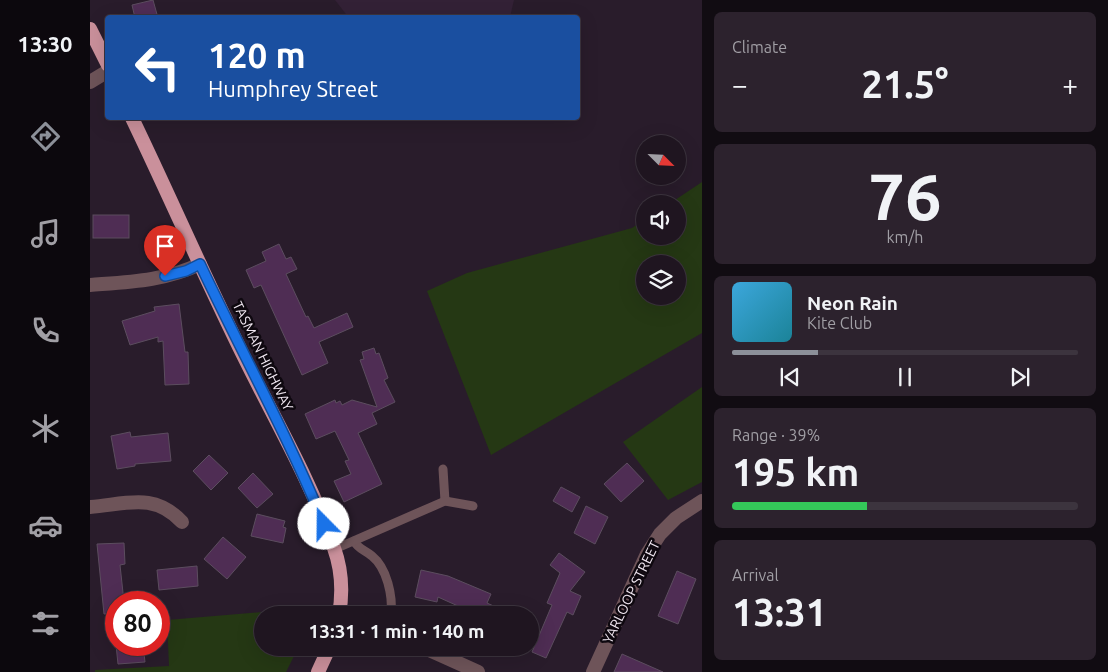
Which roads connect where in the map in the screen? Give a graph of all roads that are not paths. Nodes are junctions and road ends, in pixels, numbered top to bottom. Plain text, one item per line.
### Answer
1 (90, 29) edge
2 (105, 59) edge
3 (105, 74) edge
4 (90, 82) edge
5 (133, 120) edge
6 (200, 264) junction
7 (90, 285) edge
8 (444, 469) dead end
9 (445, 501) junction
10 (702, 501) edge
11 (473, 506) dead end
12 (90, 507) edge
13 (182, 522) dead end
14 (354, 541) junction
15 (334, 549) junction
16 (341, 606) edge
17 (391, 606) edge
18 (325, 656) edge
19 (443, 656) edge
20 (318, 672) edge
21 (478, 672) edge
22 (593, 672) edge

1 - 2 highway
3 - 4 street
5 - 6 highway, TASMAN HIGHWAY
6 - 7 street
6 - 15 highway, TASMAN HIGHWAY
8 - 9 lane
9 - 11 lane
9 - 14 lane
10 - 22 street, YARLOOP STREET
12 - 13 street
14 - 15 lane
14 - 17 lane
15 - 16 highway, TASMAN HIGHWAY
18 - 20 highway
19 - 21 street

